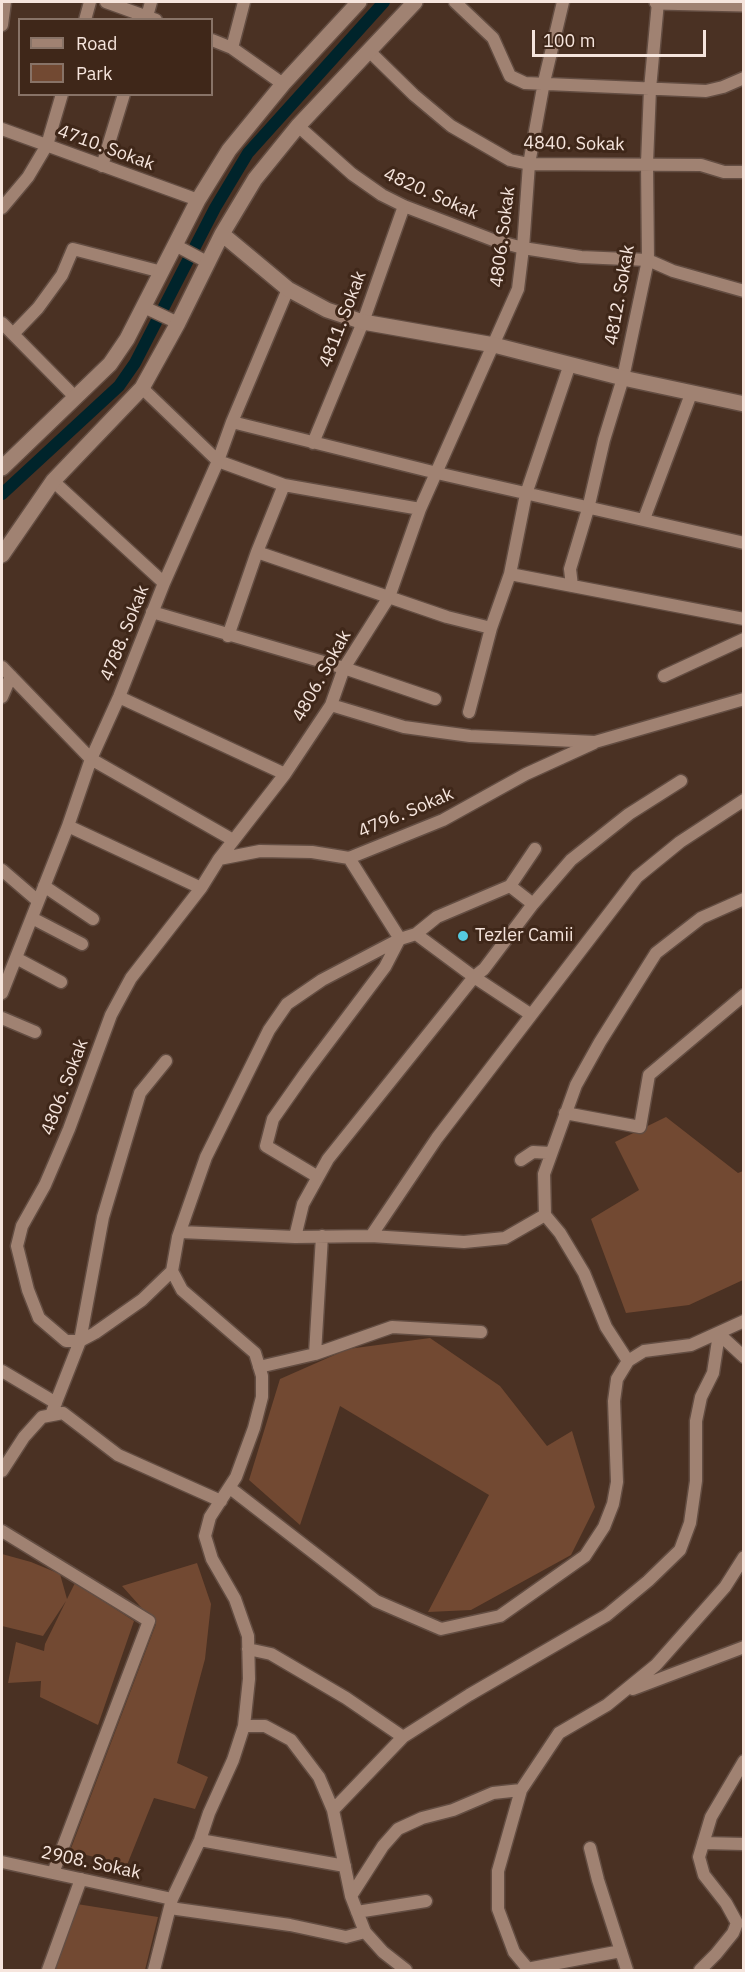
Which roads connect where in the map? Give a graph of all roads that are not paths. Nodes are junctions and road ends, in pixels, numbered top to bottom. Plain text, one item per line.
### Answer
1 (5, 2) edge
2 (90, 2) edge
3 (106, 2) edge
4 (152, 2) edge
5 (244, 2) edge
6 (359, 2) edge
7 (415, 2) edge
8 (455, 2) edge
9 (563, 2) edge
10 (658, 2) edge
11 (744, 4) edge
12 (86, 18) edge
13 (150, 18) edge
14 (2, 25) edge
15 (213, 40) edge
16 (232, 48) junction
17 (369, 51) junction
18 (744, 78) edge
19 (544, 82) junction
20 (283, 84) junction
21 (650, 89) junction
22 (61, 96) edge
23 (123, 96) edge
24 (298, 126) junction
25 (2, 129) edge
26 (47, 145) junction
27 (647, 163) junction
28 (529, 165) junction
29 (102, 166) junction
30 (744, 172) edge
31 (198, 200) junction
32 (404, 206) junction
33 (2, 208) edge
34 (222, 234) junction
35 (180, 247) junction
36 (523, 248) junction
37 (202, 259) junction
38 (648, 260) junction
39 (162, 272) junction
40 (288, 289) junction
41 (744, 291) edge
42 (149, 309) junction
43 (172, 320) junction
44 (363, 322) junction
45 (2, 323) edge
46 (13, 334) junction
47 (494, 345) junction
48 (570, 364) junction
49 (623, 378) junction
50 (142, 388) junction
51 (691, 394) junction
52 (76, 398) junction
53 (744, 404) edge
54 (232, 422) junction
55 (313, 443) junction
56 (218, 461) junction
57 (2, 468) edge
58 (437, 473) junction
59 (53, 481) junction
60 (284, 485) junction
61 (526, 494) junction
62 (420, 509) junction
63 (588, 509) junction
64 (644, 519) junction
65 (744, 543) edge
66 (257, 552) junction
67 (2, 555) edge
68 (510, 574) junction
69 (164, 583) junction
70 (572, 586) junction
71 (389, 597) junction
72 (152, 612) junction
73 (744, 619) edge
74 (491, 628) junction
75 (228, 636) junction
76 (744, 639) edge
77 (2, 667) edge
78 (344, 668) junction
79 (11, 676) junction
80 (664, 676) dead end
81 (2, 697) edge
82 (119, 697) junction
83 (435, 699) dead end
84 (744, 699) edge
85 (331, 705) junction
86 (469, 712) dead end
87 (595, 742) junction
88 (91, 759) junction
89 (285, 774) junction
90 (681, 781) dead end
91 (744, 800) edge
92 (68, 826) junction
93 (233, 840) junction
94 (535, 849) dead end
95 (349, 858) junction
96 (219, 860) junction
97 (2, 870) edge
98 (44, 886) junction
99 (510, 886) junction
100 (201, 888) junction
101 (744, 899) edge
102 (38, 901) junction
103 (533, 904) junction
104 (32, 918) junction
105 (93, 919) dead end
106 (416, 934) junction
107 (400, 939) junction
108 (82, 944) dead end
109 (16, 958) junction
110 (474, 978) junction
111 (61, 982) dead end
112 (2, 993) edge
113 (744, 995) edge
114 (530, 1014) junction
115 (2, 1018) edge
116 (35, 1032) dead end
117 (166, 1061) dead end
118 (565, 1113) junction
119 (551, 1153) junction
120 (521, 1160) dead end
121 (318, 1177) junction
122 (545, 1215) junction
123 (180, 1232) junction
124 (322, 1236) junction
125 (371, 1236) junction
126 (295, 1237) junction
127 (172, 1271) junction
128 (744, 1321) edge
129 (481, 1332) dead end
130 (719, 1334) junction
131 (80, 1341) junction
132 (315, 1353) junction
133 (744, 1357) edge
134 (628, 1361) junction
135 (259, 1367) junction
136 (2, 1371) edge
137 (56, 1403) junction
138 (51, 1415) junction
139 (2, 1471) edge
140 (230, 1488) junction
141 (221, 1501) junction
142 (2, 1531) edge
143 (744, 1557) edge
144 (744, 1647) edge
145 (248, 1649) junction
146 (621, 1694) junction
147 (244, 1726) junction
148 (404, 1737) junction
149 (744, 1761) edge
150 (521, 1790) junction
151 (333, 1810) junction
152 (200, 1840) junction
153 (703, 1843) junction
154 (744, 1844) edge
155 (590, 1848) dead end
156 (2, 1862) edge
157 (345, 1866) junction
158 (53, 1873) junction
159 (81, 1879) junction
160 (351, 1896) junction
161 (426, 1901) dead end
162 (171, 1903) junction
163 (357, 1912) junction
164 (365, 1932) junction
165 (621, 1951) junction
166 (528, 1970) edge
167 (48, 1971) edge
168 (154, 1971) edge
169 (406, 1971) edge
170 (627, 1971) edge
171 (700, 1971) edge

1 - 14 street
2 - 12 street
3 - 13 street
4 - 13 street
5 - 16 street
6 - 20 street
7 - 17 street
8 - 19 street
9 - 19 street, 4806. Sokak
10 - 11 street
10 - 21 street, 4812. Sokak
15 - 16 street
16 - 20 street
17 - 24 street
17 - 28 street, 4840. Sokak
18 - 21 street
19 - 21 street
19 - 28 street, 4806. Sokak
20 - 31 street
21 - 27 street, 4812. Sokak
22 - 26 street
23 - 29 street
24 - 32 street, 4820. Sokak
24 - 34 street
25 - 26 street, 4710. Sokak
26 - 29 street, 4710. Sokak
26 - 33 street
27 - 28 street, 4840. Sokak
27 - 30 street, 4840. Sokak
27 - 38 street, 4812. Sokak
28 - 36 street, 4806. Sokak
29 - 31 street, 4710. Sokak
31 - 35 street
32 - 36 street, 4820. Sokak
32 - 44 street, 4811. Sokak
34 - 37 street
34 - 40 street
35 - 37 street
35 - 39 street
36 - 38 street, 4820. Sokak
36 - 47 street, 4806. Sokak
37 - 43 street
38 - 41 street, 4820. Sokak
38 - 49 street, 4812. Sokak
39 - 42 street
39 - 46 street
40 - 44 street
40 - 54 street, 4788. Sokak
42 - 43 street
42 - 52 street
43 - 50 street
44 - 47 street
44 - 55 street, 4811. Sokak
45 - 46 street
46 - 52 street
47 - 48 street
47 - 58 street, 4806. Sokak
48 - 49 street
48 - 61 street
49 - 51 street
49 - 63 street, 4812. Sokak
50 - 56 street
50 - 59 street
51 - 53 street
51 - 64 street
52 - 57 street
54 - 55 street
54 - 56 street, 4788. Sokak
55 - 58 street
56 - 60 street
56 - 69 street, 4788. Sokak
58 - 61 street
58 - 62 street, 4806. Sokak
59 - 67 street
59 - 69 street
60 - 62 street
60 - 66 street
61 - 63 street
61 - 68 street
62 - 71 street, 4806. Sokak
63 - 64 street
63 - 70 street, 4812. Sokak
64 - 65 street
66 - 71 street
66 - 75 street
68 - 70 street
68 - 74 street
69 - 72 street, 4788. Sokak
70 - 73 street
71 - 74 street
71 - 78 street, 4806. Sokak
72 - 75 street
72 - 82 street, 4788. Sokak
74 - 86 street
75 - 78 street
76 - 80 street
77 - 79 street
78 - 83 street
78 - 85 street, 4806. Sokak
79 - 81 street
79 - 88 street
82 - 88 street, 4788. Sokak
82 - 89 street
84 - 87 street
85 - 87 street
85 - 89 street, 4806. Sokak
87 - 95 street, 4796. Sokak
88 - 92 street, 4788. Sokak
88 - 93 street
89 - 93 street, 4806. Sokak
90 - 103 street
91 - 114 street
92 - 98 street, 4788. Sokak
92 - 100 street
93 - 96 street, 4806. Sokak
94 - 99 street
95 - 96 street, 4796. Sokak
95 - 107 street
96 - 100 street, 4806. Sokak
97 - 102 street
98 - 102 street, 4788. Sokak
98 - 105 street
99 - 103 street
99 - 106 street
100 - 131 street, 4806. Sokak
101 - 118 street
102 - 104 street, 4788. Sokak
103 - 110 street
104 - 108 street
104 - 109 street, 4788. Sokak
106 - 107 street
106 - 110 street
107 - 121 street
107 - 123 street
109 - 111 street
109 - 112 street, 4788. Sokak
110 - 114 street
110 - 121 street
113 - 118 street
114 - 125 street
115 - 116 street
117 - 131 street
118 - 119 street
119 - 120 street
119 - 122 street
121 - 126 street
122 - 125 street
122 - 134 street
123 - 126 street
123 - 127 street
124 - 125 street
124 - 126 street
124 - 132 street
127 - 131 street
127 - 135 street
128 - 130 street
129 - 132 street
130 - 133 street
130 - 134 street
130 - 148 street
131 - 137 street
132 - 135 street
134 - 140 street
135 - 140 street
136 - 137 street
137 - 138 street
138 - 139 street
138 - 141 street
140 - 141 street
141 - 145 street
142 - 158 street
143 - 146 street
144 - 146 street
145 - 147 street
145 - 148 street
146 - 150 street
147 - 151 street
147 - 152 street
148 - 151 street
149 - 153 street
150 - 160 street
150 - 166 street
151 - 157 street
152 - 157 street
152 - 162 street
153 - 154 street
153 - 171 street
155 - 165 street
156 - 158 street, 2908. Sokak
157 - 160 street
158 - 159 street, 2908. Sokak
159 - 162 street, 2908. Sokak
159 - 167 street
160 - 163 street
161 - 163 street
162 - 164 street, 2908. Sokak
162 - 168 street
163 - 164 street
164 - 169 street
165 - 166 street
165 - 170 street

